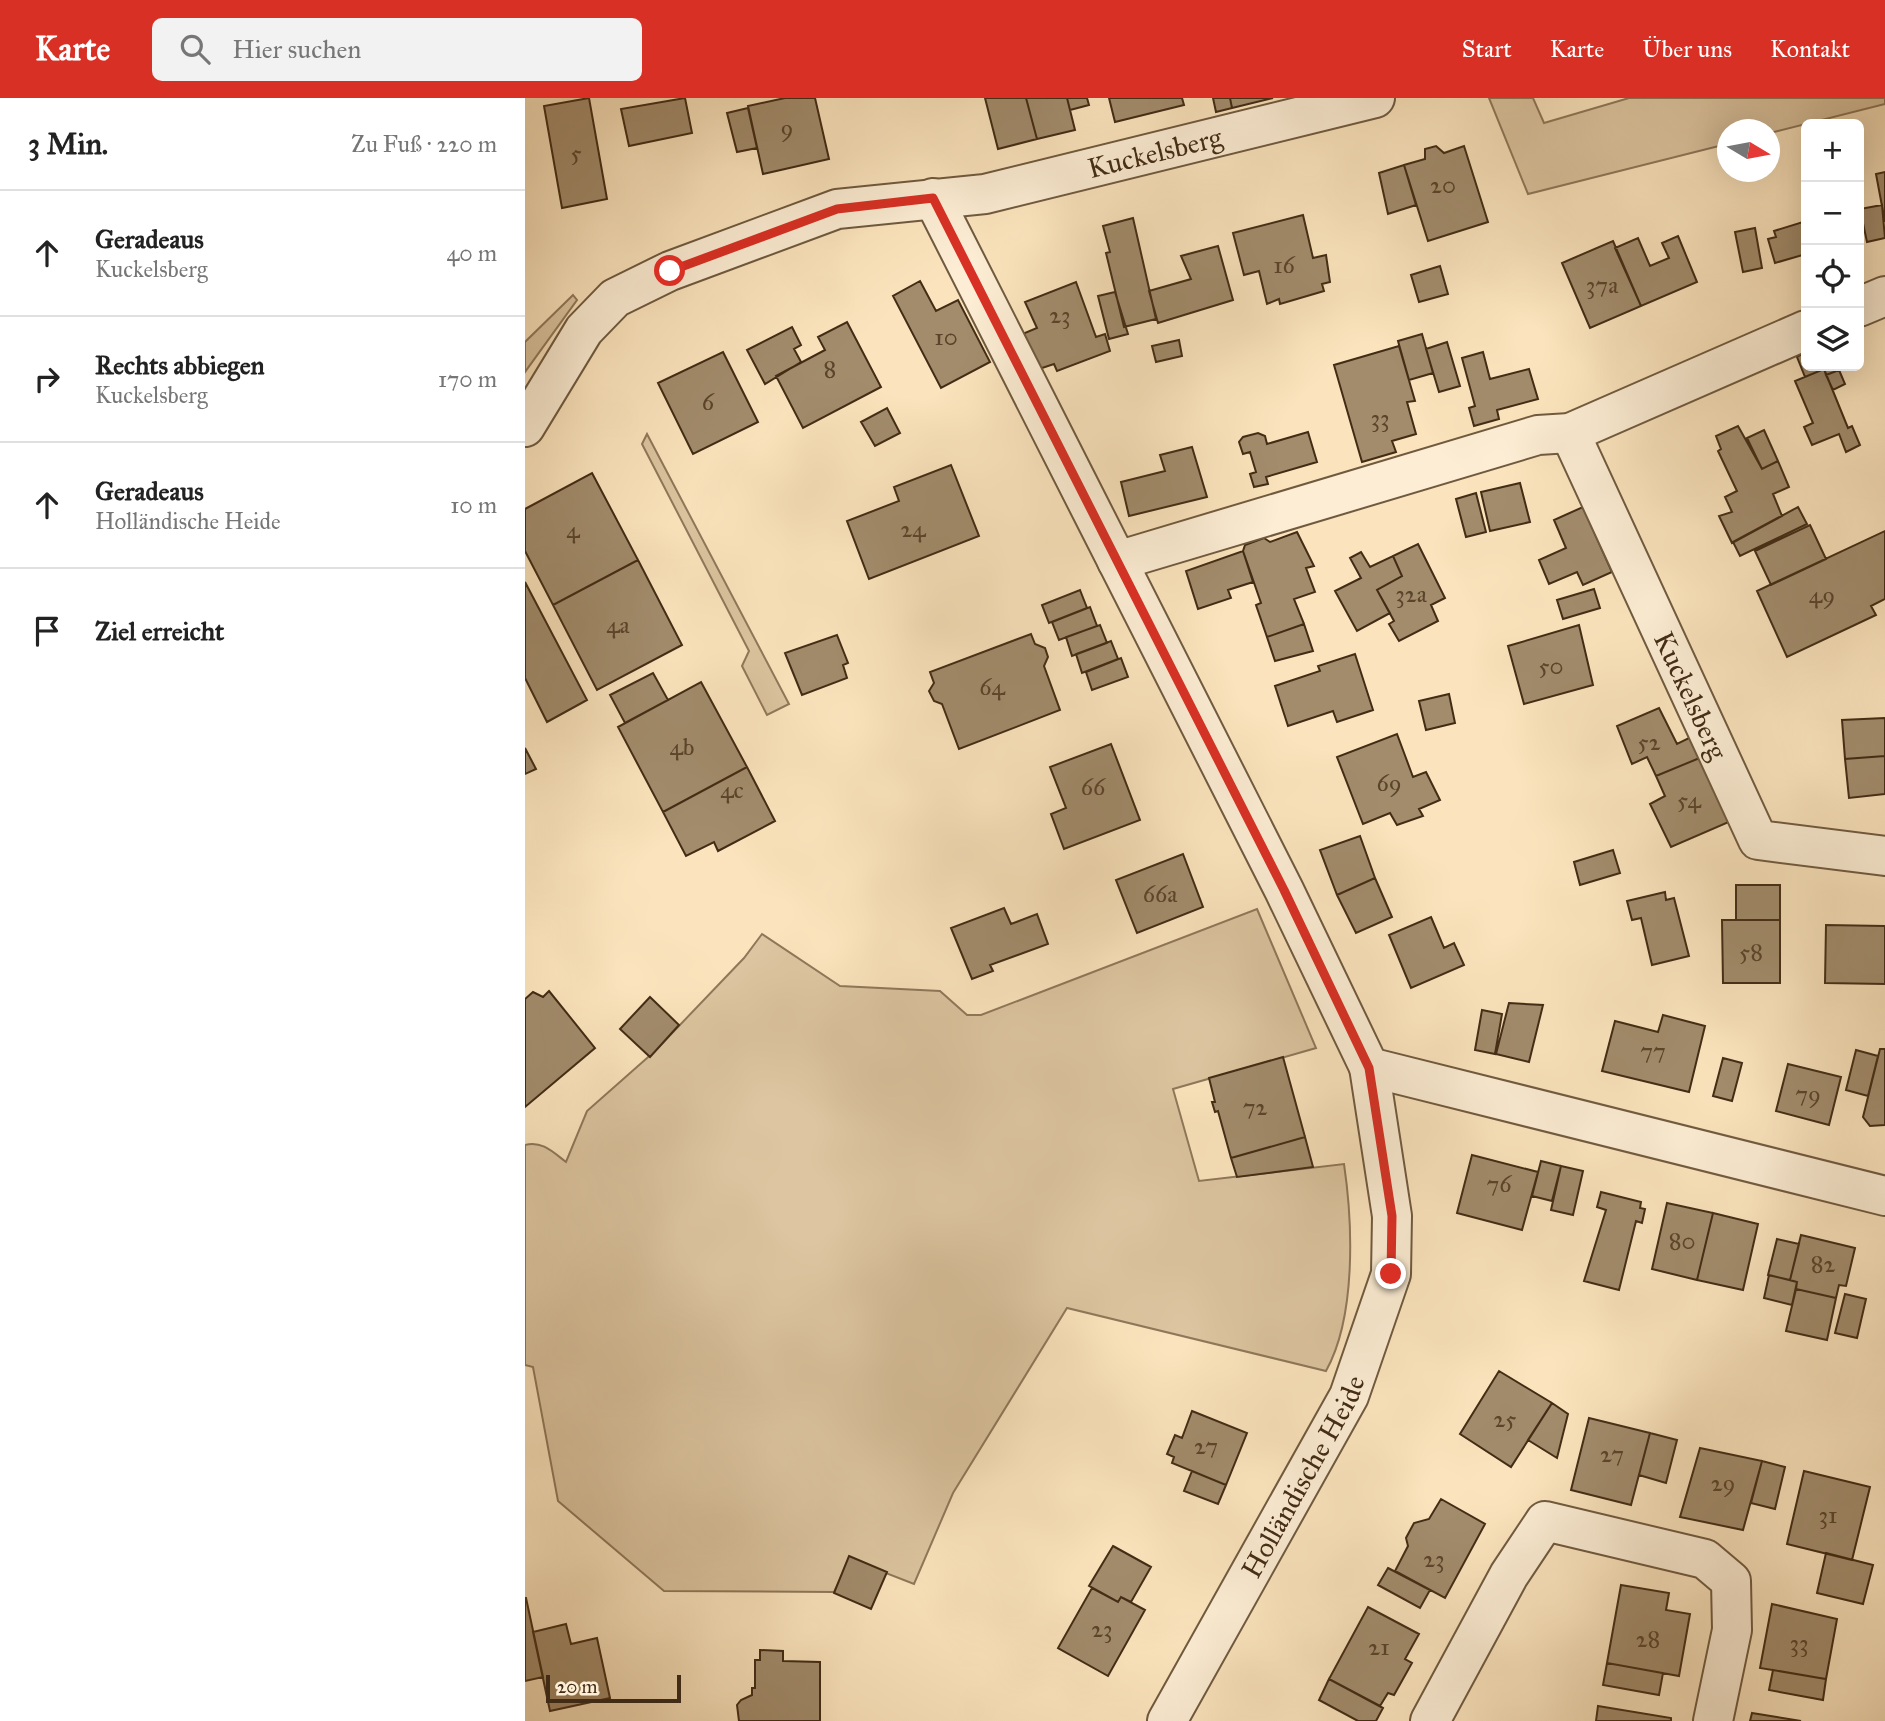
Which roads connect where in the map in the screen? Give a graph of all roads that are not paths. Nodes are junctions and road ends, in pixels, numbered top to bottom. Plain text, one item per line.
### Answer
1 (1375, 98) edge
2 (933, 198) junction
3 (1885, 296) edge
4 (1864, 305) edge
5 (1801, 332) edge
6 (525, 427) edge
7 (1570, 433) junction
8 (1117, 561) junction
9 (1885, 856) edge
10 (1369, 1068) junction
11 (1885, 1196) edge
12 (1167, 1721) edge
13 (1430, 1721) edge
14 (1713, 1721) edge

1 - 2 street, Kuckelsberg
2 - 6 street, Kuckelsberg
2 - 8 street
3 - 4 street
5 - 7 street
7 - 8 street
7 - 9 street, Kuckelsberg
8 - 10 street
10 - 11 street
10 - 12 street, Holländische Heide
13 - 14 street

